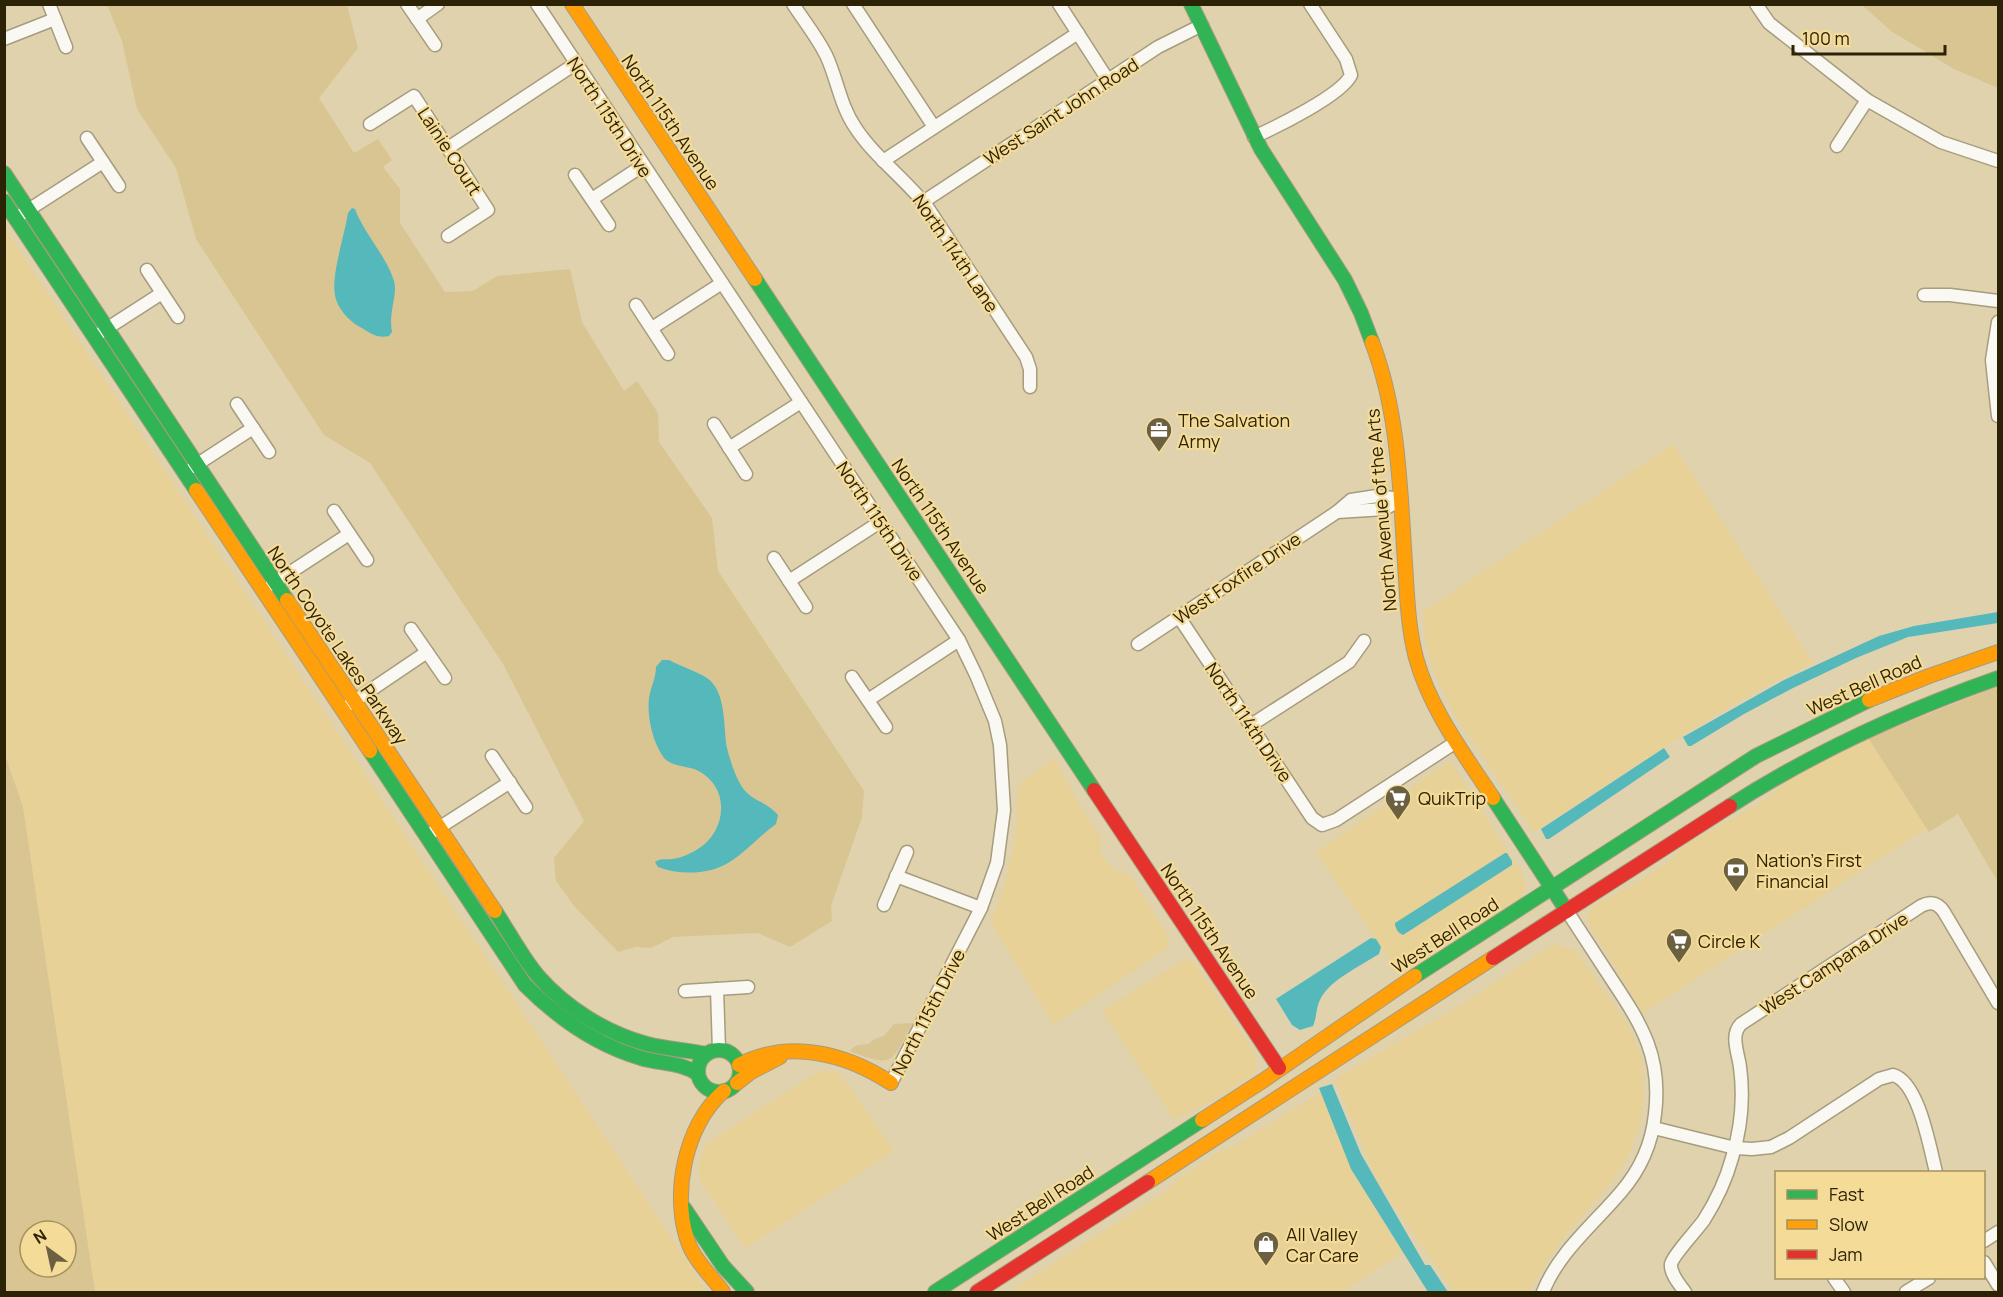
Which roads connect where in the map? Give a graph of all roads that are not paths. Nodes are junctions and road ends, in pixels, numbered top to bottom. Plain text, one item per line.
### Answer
1 (49, 4) edge
2 (407, 4) edge
3 (438, 4) edge
4 (537, 4) edge
5 (572, 4) edge
6 (793, 4) edge
7 (853, 4) edge
8 (1059, 4) edge
9 (1191, 4) edge
10 (1310, 4) edge
11 (1756, 4) edge
12 (55, 19) junction
13 (417, 19) junction
14 (1202, 25) junction
15 (1078, 33) junction
16 (4, 39) edge
17 (435, 45) dead end
18 (66, 47) dead end
19 (575, 64) junction
20 (1108, 80) junction
21 (1867, 100) junction
22 (370, 124) dead end
23 (934, 127) junction
24 (1254, 137) junction
25 (87, 138) dead end
26 (1837, 146) dead end
27 (448, 148) junction
28 (883, 161) junction
29 (1998, 161) edge
30 (103, 162) junction
31 (642, 166) junction
32 (4, 174) edge
33 (575, 175) dead end
34 (119, 186) dead end
35 (592, 200) junction
36 (4, 201) edge
37 (923, 202) junction
38 (28, 210) junction
39 (16, 218) junction
40 (609, 225) dead end
41 (448, 236) dead end
42 (147, 270) dead end
43 (722, 283) junction
44 (162, 293) junction
45 (1924, 295) dead end
46 (1998, 301) edge
47 (636, 305) dead end
48 (178, 317) dead end
49 (1998, 322) edge
50 (652, 328) junction
51 (107, 329) junction
52 (94, 337) junction
53 (668, 354) dead end
54 (1030, 387) dead end
55 (801, 402) junction
56 (237, 404) dead end
57 (1998, 416) edge
58 (714, 424) dead end
59 (253, 428) junction
60 (729, 448) junction
61 (269, 452) dead end
62 (197, 464) junction
63 (184, 472) junction
64 (746, 474) dead end
65 (1401, 499) junction
66 (334, 511) dead end
67 (880, 522) junction
68 (349, 534) junction
69 (774, 558) dead end
70 (367, 560) dead end
71 (789, 581) junction
72 (275, 582) junction
73 (262, 591) junction
74 (806, 607) dead end
75 (1179, 617) junction
76 (411, 629) dead end
77 (959, 640) junction
78 (1364, 641) dead end
79 (1138, 644) dead end
80 (427, 652) junction
81 (1998, 652) edge
82 (852, 677) dead end
83 (445, 678) dead end
84 (1998, 678) edge
85 (868, 700) junction
86 (354, 701) junction
87 (341, 710) junction
88 (1251, 725) junction
89 (886, 726) dead end
90 (1456, 742) junction
91 (492, 756) dead end
92 (510, 782) junction
93 (526, 807) dead end
94 (438, 829) junction
95 (425, 837) junction
96 (907, 852) dead end
97 (896, 876) junction
98 (1551, 887) junction
99 (884, 904) dead end
100 (981, 908) junction
101 (1567, 911) junction
102 (748, 987) dead end
103 (717, 989) junction
104 (685, 991) dead end
105 (1998, 1003) edge
106 (713, 1052) junction
107 (788, 1052) junction
108 (740, 1065) junction
109 (1279, 1068) junction
110 (698, 1074) junction
111 (737, 1083) junction
112 (891, 1083) joint
113 (707, 1089) junction
114 (724, 1091) junction
115 (698, 1124) junction
116 (1654, 1128) junction
117 (1735, 1148) junction
118 (1136, 1162) junction
119 (1935, 1171) edge
120 (1165, 1172) junction
121 (683, 1208) junction
122 (1998, 1232) edge
123 (1057, 1240) junction
124 (1985, 1241) edge
125 (1012, 1243) junction
126 (1985, 1265) edge
127 (1835, 1279) edge
128 (1927, 1279) edge
129 (1998, 1285) edge
130 (723, 1293) edge
131 (747, 1293) edge
132 (935, 1293) edge
133 (957, 1293) edge
134 (977, 1293) edge
135 (1543, 1293) edge
136 (1685, 1293) edge
137 (1844, 1293) edge
138 (1906, 1293) edge

1 - 12 street
2 - 13 street
3 - 13 street
4 - 19 street, North 115th Drive
5 - 109 street, North 115th Avenue
6 - 28 street, North 114th Lane
7 - 23 street
8 - 15 street
9 - 14 street, North Avenue of the Arts
10 - 24 street
11 - 21 street
12 - 16 street
12 - 18 street
13 - 17 street
14 - 20 street, West Saint John Road
14 - 24 street, North Avenue of the Arts
15 - 20 street
15 - 23 street
19 - 27 street
19 - 31 street, North 115th Drive
20 - 37 street, West Saint John Road
21 - 26 street
21 - 29 street
22 - 27 street, Lainie Court
23 - 28 street
24 - 65 street, North Avenue of the Arts
25 - 30 street
27 - 41 street, Lainie Court
28 - 37 street, North 114th Lane
30 - 34 street
30 - 38 street
31 - 35 street
31 - 43 street, North 115th Drive
32 - 38 street, North Coyote Lakes Parkway
33 - 35 street
35 - 40 street
36 - 39 street, North Coyote Lakes Parkway
37 - 54 street, North 114th Lane
38 - 39 street
38 - 51 street, North Coyote Lakes Parkway
39 - 52 street, North Coyote Lakes Parkway
42 - 44 street
43 - 50 street
43 - 55 street, North 115th Drive
44 - 48 street
44 - 51 street
45 - 46 street
47 - 50 street
49 - 57 street
50 - 53 street
51 - 52 street
51 - 62 street, North Coyote Lakes Parkway
52 - 63 street, North Coyote Lakes Parkway
55 - 60 street
55 - 67 street, North 115th Drive
56 - 59 street
58 - 60 street
59 - 61 street
59 - 62 street
60 - 64 street
62 - 63 street
62 - 72 street, North Coyote Lakes Parkway
63 - 73 street, North Coyote Lakes Parkway
65 - 75 street, West Foxfire Drive
65 - 90 street, North Avenue of the Arts
66 - 68 street
67 - 71 street
67 - 77 street, North 115th Drive
68 - 70 street
68 - 72 street
69 - 71 street
71 - 74 street
72 - 73 street
72 - 86 street, North Coyote Lakes Parkway
73 - 87 street, North Coyote Lakes Parkway
75 - 79 street, West Foxfire Drive
75 - 88 street, North 114th Drive
76 - 80 street
77 - 85 street
77 - 100 street, North 115th Drive
78 - 88 street
80 - 83 street
80 - 86 street
81 - 98 street, West Bell Road
82 - 85 street
84 - 101 street
85 - 89 street
86 - 87 street
86 - 94 street, North Coyote Lakes Parkway
87 - 95 street, North Coyote Lakes Parkway
88 - 90 street, North 114th Drive
90 - 98 street, North Avenue of the Arts
91 - 92 street
92 - 93 street
92 - 94 street
94 - 95 street
94 - 106 street, North Coyote Lakes Parkway
95 - 110 street, North Coyote Lakes Parkway
96 - 97 street
97 - 99 street
97 - 100 street
98 - 101 street, North Avenue of the Arts
98 - 109 street, West Bell Road
100 - 112 street, North 115th Drive
101 - 116 street
101 - 120 street
102 - 103 street
103 - 104 street
103 - 106 street
105 - 117 street, West Campana Drive
106 - 108 street
106 - 110 street
107 - 108 street
107 - 111 street
107 - 112 street
108 - 111 street
109 - 118 street, West Bell Road
109 - 120 street
110 - 113 street
111 - 114 street
113 - 114 street
113 - 115 street
114 - 115 street
115 - 121 street
116 - 117 street
116 - 135 street
117 - 119 street
117 - 136 street
118 - 123 street
118 - 125 street, West Bell Road
120 - 123 street
121 - 130 street
121 - 131 street
122 - 124 street
123 - 134 street
125 - 132 street, West Bell Road
125 - 133 street
126 - 129 street
127 - 137 street
128 - 138 street

